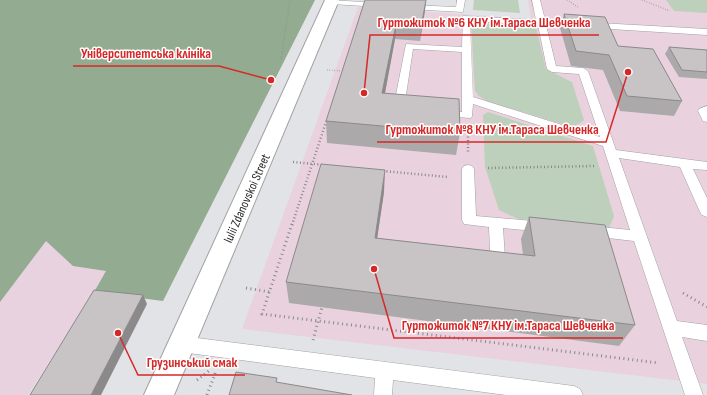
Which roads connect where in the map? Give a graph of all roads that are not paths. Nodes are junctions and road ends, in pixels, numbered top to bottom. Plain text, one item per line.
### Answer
1 (461, 0) edge
2 (536, 0) edge
3 (332, 1) edge
4 (541, 22) junction
5 (707, 32) edge
6 (466, 50) junction
7 (468, 99) junction
8 (707, 109) edge
9 (414, 112) edge
10 (429, 113) edge
11 (707, 119) edge
12 (612, 154) junction
13 (685, 164) junction
14 (707, 166) edge
15 (468, 174) road end
16 (707, 212) edge
17 (496, 222) junction
18 (556, 228) edge
19 (579, 230) edge
20 (639, 236) junction
21 (476, 255) edge
22 (671, 328) junction
23 (707, 333) edge
24 (181, 344) junction
25 (385, 370) junction
26 (159, 395) edge
27 (383, 395) edge
28 (574, 395) edge
29 (694, 395) edge

1 - 3 lane
2 - 4 lane
3 - 24 street, Iulii Zdanovskoi Street
4 - 5 lane
4 - 6 lane
4 - 12 lane
6 - 7 lane
6 - 9 lane
7 - 10 lane
7 - 12 lane
8 - 11 lane
12 - 13 lane
12 - 20 lane
13 - 14 lane
13 - 16 lane
15 - 17 lane
17 - 18 lane
17 - 21 lane
19 - 20 lane
20 - 22 lane
22 - 23 lane
22 - 29 lane
24 - 25 lane
24 - 26 street, Iulii Zdanovskoi Street
25 - 27 lane
25 - 28 lane

